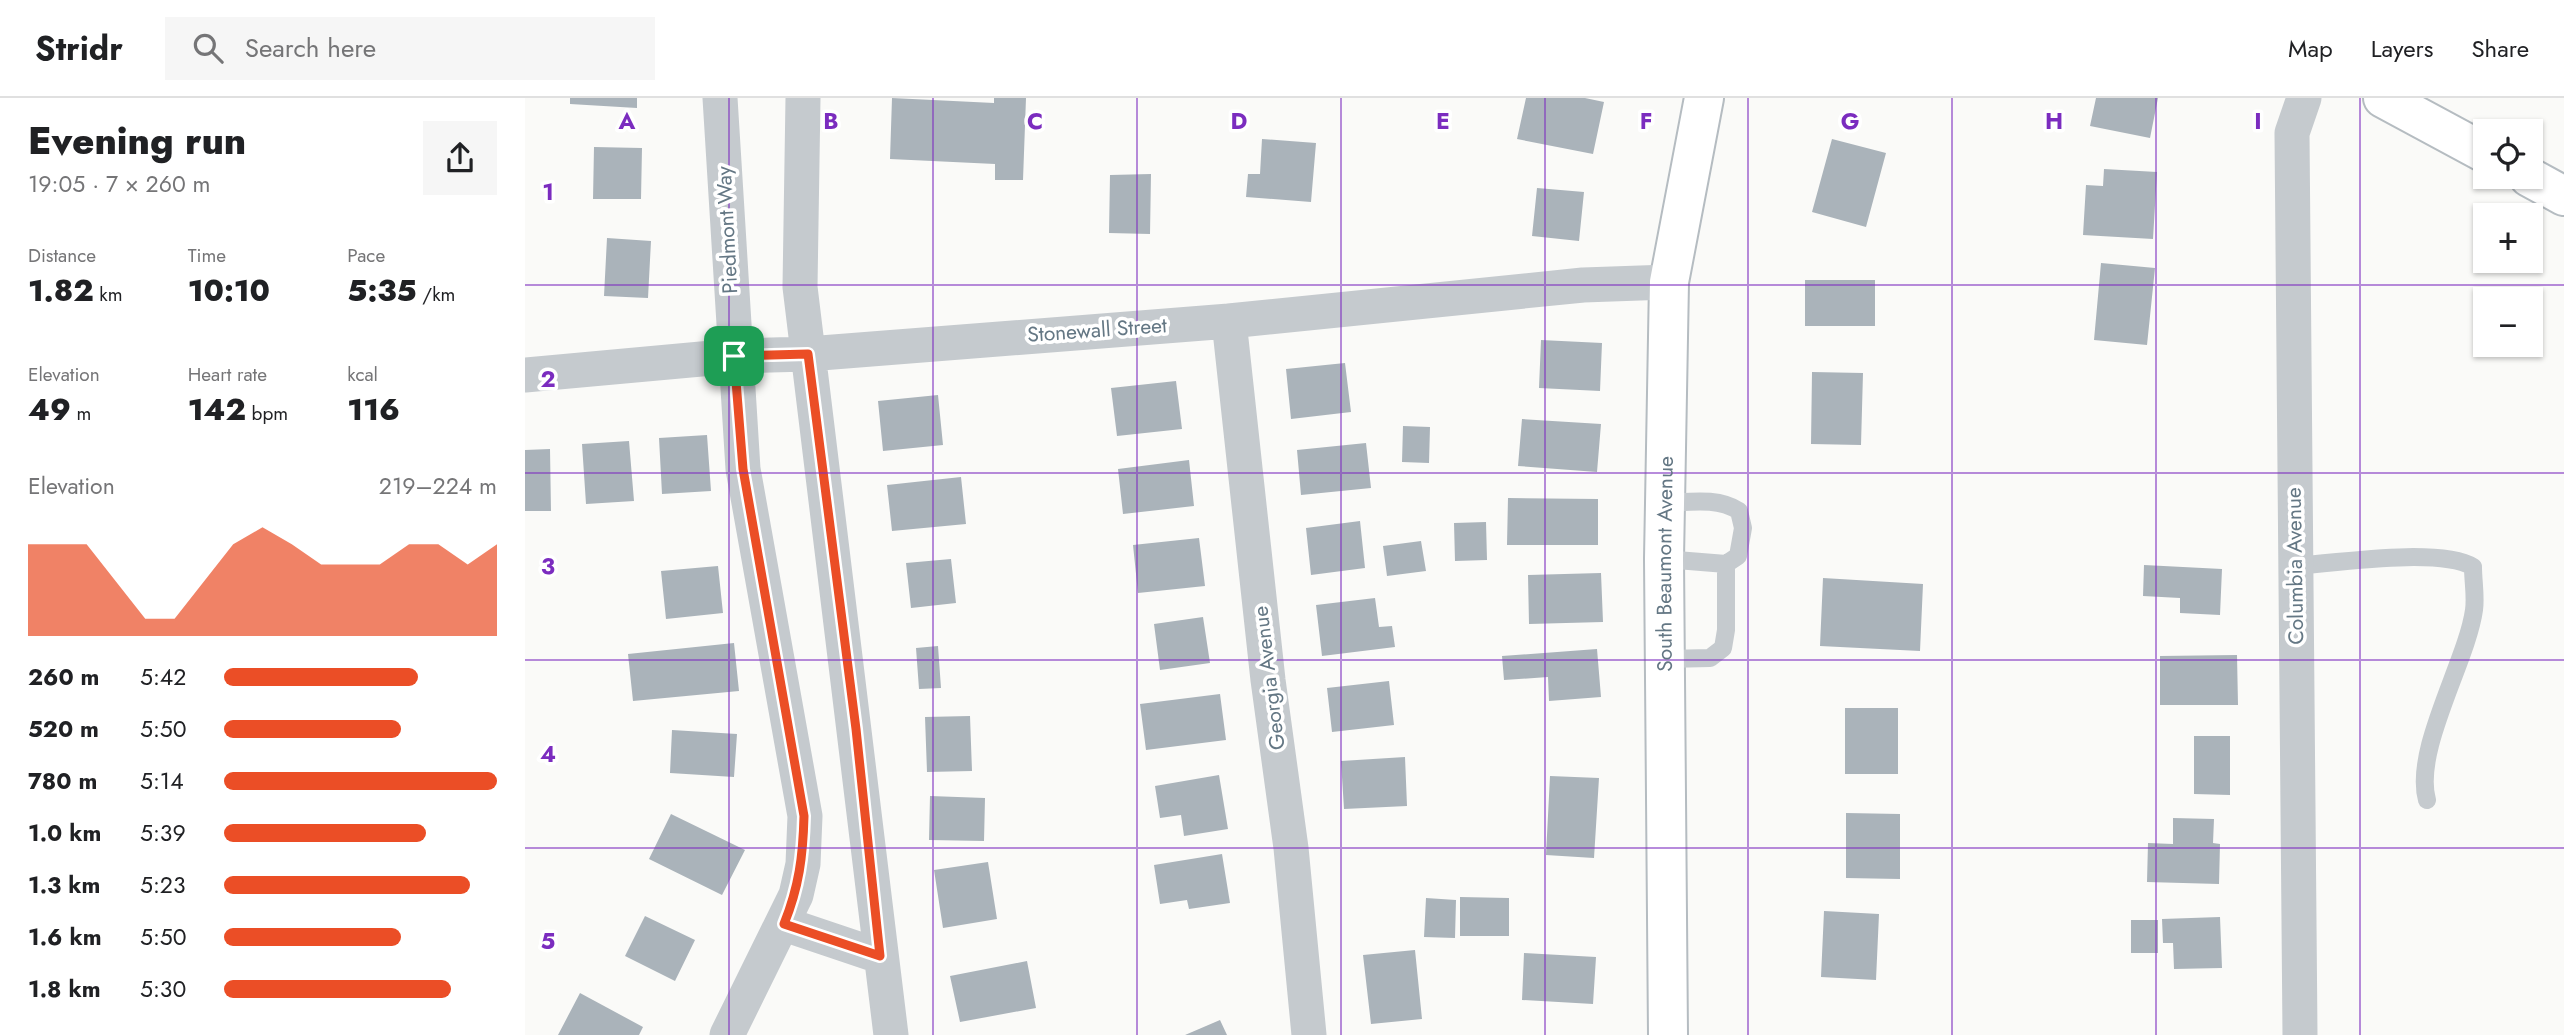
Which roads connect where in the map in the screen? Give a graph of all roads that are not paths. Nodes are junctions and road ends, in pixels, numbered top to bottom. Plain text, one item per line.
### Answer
1 (719, 98) edge
2 (803, 98) edge
3 (1704, 98) edge
4 (2304, 98) edge
5 (2383, 98) edge
6 (2473, 147) edge
7 (2543, 185) edge
8 (2564, 196) edge
9 (1669, 282) junction
10 (1229, 321) junction
11 (808, 354) junction
12 (734, 356) junction
13 (525, 375) edge
14 (1665, 503) junction
15 (1664, 559) junction
16 (1726, 564) junction
17 (2295, 566) junction
18 (1665, 659) junction
19 (2427, 800) dead end
20 (784, 924) junction
21 (880, 956) junction
22 (727, 1035) edge
23 (891, 1035) edge
24 (1309, 1035) edge
25 (1668, 1035) edge
26 (2300, 1035) edge

1 - 12 street, Piedmont Way
2 - 11 street
3 - 9 street, South Beaumont Avenue
4 - 17 street, Columbia Avenue
5 - 6 street
7 - 8 street
9 - 10 street, Stonewall Street
9 - 14 street, South Beaumont Avenue
10 - 11 street, Stonewall Street
10 - 24 street, Georgia Avenue
11 - 12 street, Stonewall Street
11 - 21 street
12 - 13 street, Stonewall Street
12 - 20 street, Piedmont Way
14 - 15 street, South Beaumont Avenue
14 - 16 lane
15 - 16 lane
15 - 18 street, South Beaumont Avenue
16 - 18 lane
17 - 19 lane
17 - 26 street, Columbia Avenue
18 - 25 street, South Beaumont Avenue
20 - 21 street
20 - 22 street, Piedmont Way
21 - 23 street

